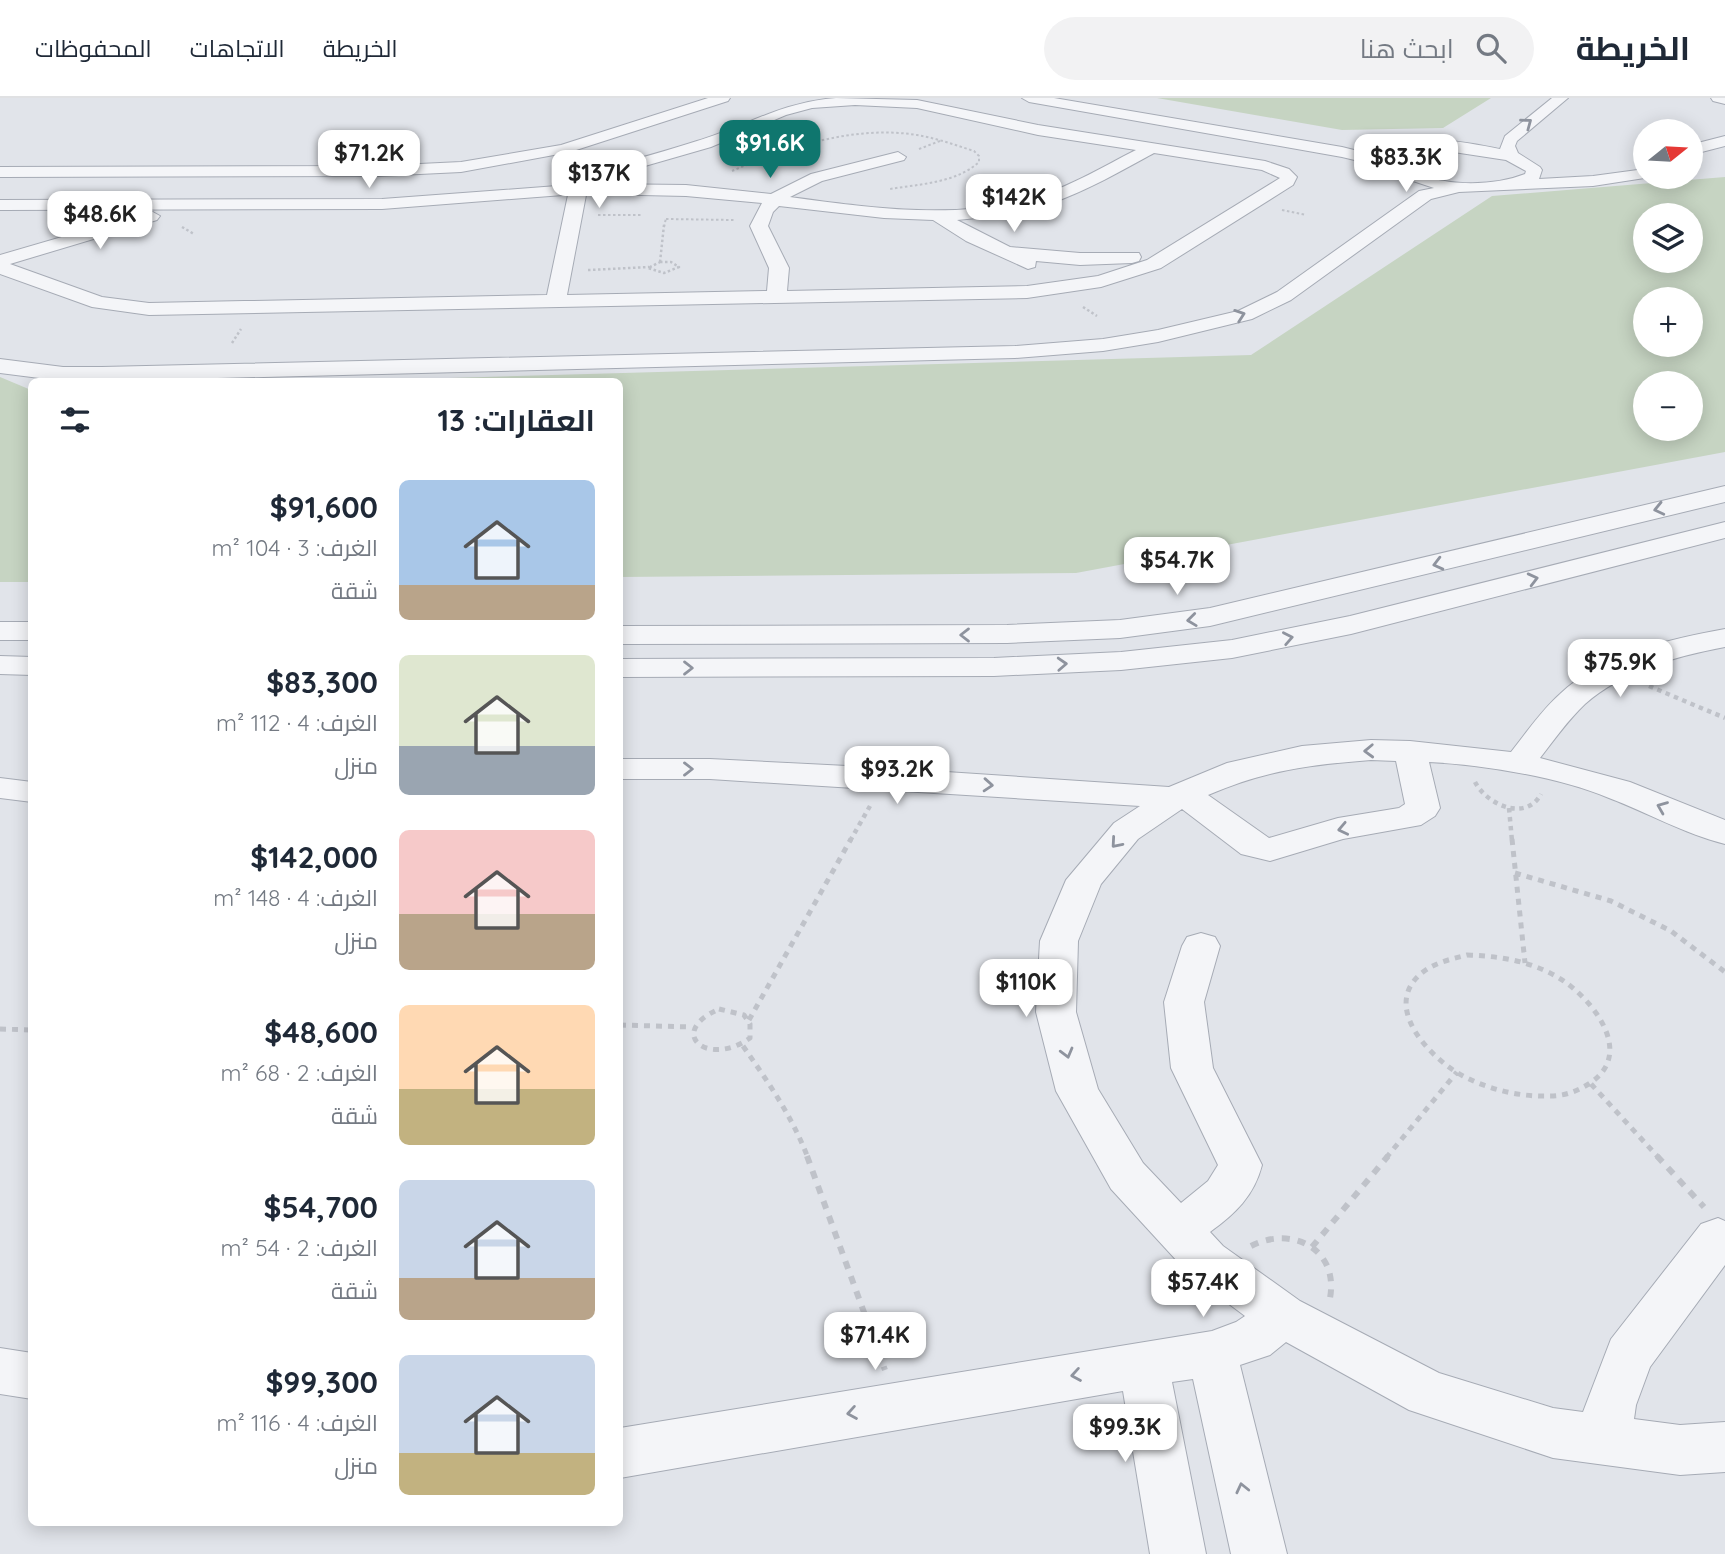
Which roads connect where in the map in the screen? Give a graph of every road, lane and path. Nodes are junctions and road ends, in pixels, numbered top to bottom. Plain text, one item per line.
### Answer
1 (696, 98) edge
2 (723, 98) edge
3 (1029, 98) edge
4 (1065, 98) edge
5 (1561, 98) edge
6 (1718, 98) edge
7 (1725, 100) edge
8 (1165, 122) junction
9 (1224, 132) junction
10 (1484, 133) dead end
11 (1725, 141) edge
12 (1442, 146) junction
13 (1419, 147) junction
14 (1703, 147) edge
15 (1155, 148) junction
16 (1725, 154) edge
17 (1511, 156) junction
18 (898, 157) dead end
19 (1703, 159) edge
20 (459, 163) junction
21 (0, 164) edge
22 (1633, 164) edge
23 (432, 169) junction
24 (1399, 170) junction
25 (0, 172) edge
26 (1533, 172) junction
27 (1633, 176) edge
28 (1511, 185) junction
29 (1461, 186) junction
30 (568, 189) junction
31 (463, 200) junction
32 (774, 200) junction
33 (431, 202) junction
34 (407, 203) junction
35 (189, 204) junction
36 (382, 204) junction
37 (0, 205) edge
38 (594, 215) dead end
39 (643, 215) dead end
40 (937, 215) junction
41 (738, 220) dead end
42 (401, 223) dead end
43 (376, 225) dead end
44 (1343, 228) dead end
45 (1009, 253) junction
46 (1171, 253) junction
47 (660, 262) junction
48 (1, 266) edge
49 (649, 267) junction
50 (583, 270) dead end
51 (1267, 281) dead end
52 (1066, 287) junction
53 (776, 298) junction
54 (556, 302) junction
55 (0, 348) edge
56 (0, 366) edge
57 (1725, 494) edge
58 (1725, 530) edge
59 (0, 631) edge
60 (28, 631) edge
61 (623, 635) edge
62 (1725, 638) edge
63 (0, 665) edge
64 (28, 666) edge
65 (623, 668) edge
66 (1616, 672) junction
67 (1725, 718) edge
68 (1410, 751) junction
69 (1468, 756) junction
70 (1530, 766) junction
71 (623, 769) edge
72 (886, 778) junction
73 (1179, 796) junction
74 (1508, 807) junction
75 (1725, 833) edge
76 (1515, 873) junction
77 (1201, 946) dead end
78 (1525, 963) junction
79 (1725, 972) edge
80 (749, 1020) junction
81 (623, 1025) edge
82 (692, 1027) junction
83 (0, 1030) edge
84 (28, 1030) edge
85 (743, 1046) junction
86 (1457, 1072) junction
87 (1591, 1084) junction
88 (1712, 1224) joint
89 (1178, 1230) junction
90 (1312, 1247) junction
91 (1220, 1270) junction
92 (1299, 1325) junction
93 (1212, 1353) junction
94 (1143, 1363) junction
95 (0, 1371) edge
96 (28, 1375) edge
97 (897, 1405) junction
98 (1605, 1440) junction
99 (1725, 1447) edge
100 (623, 1452) edge
101 (1178, 1554) edge
102 (1259, 1554) edge

1 - 20 street
2 - 20 street
3 - 8 street
4 - 13 street
17 -> 5 street
6 - 7 street
8 - 9 street
8 - 15 street
9 - 15 street
9 - 24 street
10 - 12 street
11 - 14 street
12 - 13 street
12 - 17 street
13 - 24 street
15 - 30 street
15 - 40 street
15 - 46 street
16 - 19 street
17 - 26 street
18 - 32 street
20 - 21 street
20 - 23 street
20 - 31 street
22 - 26 street
23 - 25 street
23 - 33 street
24 - 29 street
24 - 44 street
26 - 28 street
27 - 28 street
28 - 29 street
56 -> 29 street
30 - 31 street
30 - 32 street
30 - 54 street
31 - 33 street
32 - 40 street
32 - 53 street
33 - 34 street
34 - 36 street
34 - 42 street
35 - 36 street
35 - 37 street
35 - 48 street
36 - 43 street
38 - 39 path
40 - 45 street
41 - 47 path
45 - 46 street
45 - 52 street
46 - 52 street
47 - 49 path
47 - 49 path
48 - 54 street
49 - 50 path
51 - 55 street
52 - 53 street
53 - 54 street
57 -> 61 street
65 -> 58 street
59 - 60 street
62 - 66 street
63 - 64 street
66 - 67 path
66 - 70 street
68 - 69 street
68 -> 73 street
68 -> 73 street
69 - 70 street
69 - 74 path
70 - 74 path
75 -> 70 street
71 -> 72 street
72 -> 73 street
72 - 80 path
73 -> 89 street
74 - 76 path
76 - 78 path
76 - 79 path
77 - 89 street
78 - 86 path
78 - 87 path
80 - 82 path
80 - 85 path
81 - 82 path
82 - 85 path
83 - 84 path
85 - 97 path
86 - 87 path
86 - 90 path
87 - 88 path
88 - 98 street
89 - 91 street
90 - 91 path
90 - 92 path
91 - 92 street
92 - 93 street
92 - 98 street
93 - 94 street
102 -> 93 street
94 -> 97 street
94 - 101 street
95 - 96 street
97 -> 100 street
98 - 99 street

